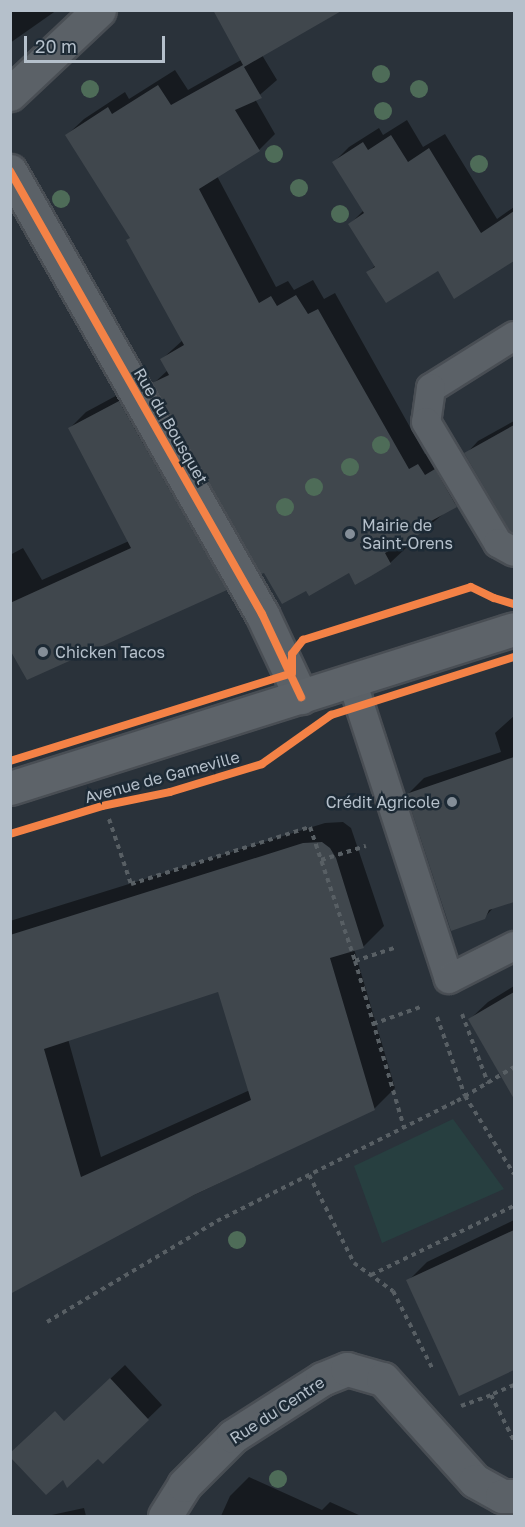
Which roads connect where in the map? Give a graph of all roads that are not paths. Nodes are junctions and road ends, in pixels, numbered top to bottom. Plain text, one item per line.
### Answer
1 (99, 10) edge
2 (10, 94) edge
3 (10, 171) edge
4 (514, 336) edge
5 (514, 552) edge
6 (514, 630) edge
7 (352, 681) junction
8 (301, 697) junction
9 (10, 788) edge
10 (514, 946) edge
11 (514, 1496) edge
12 (165, 1516) edge

1 - 2 street
3 - 8 street, Rue du Bousquet
4 - 5 lane
6 - 7 main road, Avenue de Gameville
7 - 8 main road, Avenue de Gameville
7 - 10 lane
8 - 9 main road, Avenue de Gameville
11 - 12 street, Rue du Centre

